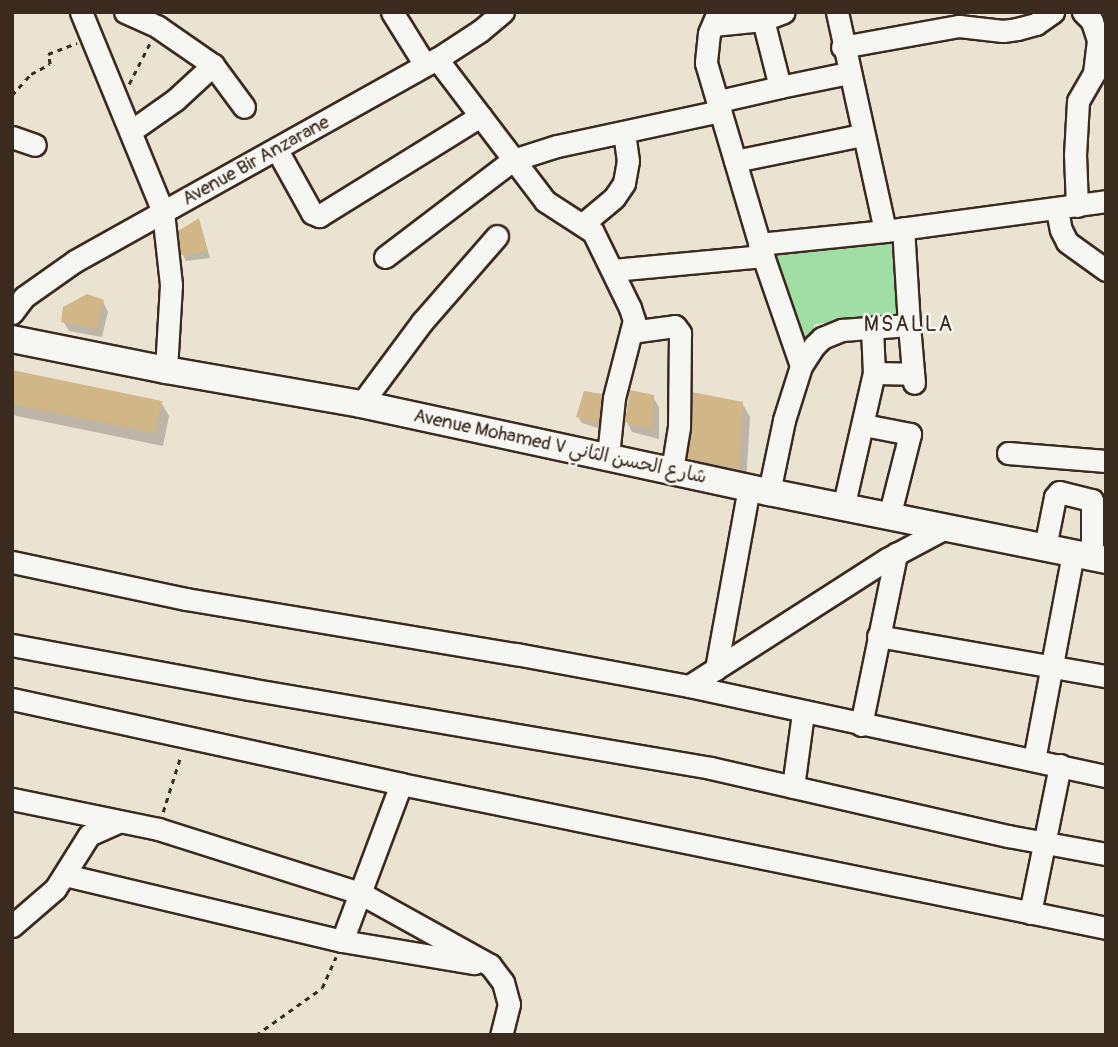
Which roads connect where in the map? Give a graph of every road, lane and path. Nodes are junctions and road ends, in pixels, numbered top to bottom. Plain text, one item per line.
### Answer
1 (81, 12) edge
2 (125, 12) edge
3 (392, 12) edge
4 (503, 12) edge
5 (784, 12) edge
6 (837, 12) edge
7 (1053, 12) edge
8 (1083, 12) edge
9 (715, 19) edge
10 (763, 20) junction
11 (158, 27) junction
12 (93, 37) junction
13 (842, 47) junction
14 (431, 62) junction
15 (213, 65) junction
16 (848, 73) junction
17 (1096, 86) edge
18 (780, 87) junction
19 (12, 95) edge
20 (120, 102) junction
21 (719, 106) junction
22 (244, 107) dead end
23 (480, 116) junction
24 (131, 131) junction
25 (624, 132) junction
26 (862, 135) junction
27 (12, 136) edge
28 (35, 145) dead end
29 (277, 150) junction
30 (513, 159) junction
31 (736, 161) junction
32 (1106, 201) edge
33 (1067, 207) junction
34 (163, 212) junction
35 (584, 223) junction
36 (894, 229) junction
37 (497, 236) dead end
38 (761, 250) junction
39 (385, 257) dead end
40 (613, 270) junction
41 (1106, 270) edge
42 (12, 313) edge
43 (909, 325) junction
44 (872, 328) junction
45 (631, 332) junction
46 (12, 339) edge
47 (801, 366) junction
48 (166, 370) junction
49 (874, 373) junction
50 (361, 404) junction
51 (864, 425) junction
52 (1009, 453) dead end
53 (608, 456) junction
54 (1106, 461) edge
55 (672, 470) junction
56 (759, 490) junction
57 (843, 508) junction
58 (889, 517) junction
59 (945, 528) junction
60 (1045, 547) junction
61 (896, 554) junction
62 (1090, 557) edge
63 (12, 562) edge
64 (878, 636) junction
65 (12, 645) edge
66 (1054, 664) junction
67 (716, 669) junction
68 (1106, 676) edge
69 (689, 686) junction
70 (12, 699) edge
71 (803, 713) junction
72 (861, 725) junction
73 (186, 737) junction
74 (1034, 760) junction
75 (1060, 765) junction
76 (1105, 771) edge
77 (401, 784) junction
78 (793, 787) junction
79 (12, 799) edge
80 (118, 822) junction
81 (158, 829) junction
82 (1042, 842) junction
83 (1106, 854) edge
84 (65, 875) junction
85 (360, 893) junction
86 (1030, 913) junction
87 (12, 926) edge
88 (1106, 928) edge
89 (342, 941) junction
90 (490, 965) junction
91 (256, 1035) edge
92 (501, 1035) edge

1 - 12 street
2 - 11 street
3 - 14 street
4 - 14 street, Avenue Bir Anzarane
5 - 10 street
6 - 13 street
7 - 13 street
8 - 17 street
9 - 10 street
9 - 21 street
10 - 18 street
11 - 15 street
11 - 20 path
12 - 19 path
12 - 20 street
13 - 16 street
14 - 23 street
14 - 29 street, Avenue Bir Anzarane
15 - 22 street
15 - 24 street
16 - 18 street
16 - 26 street
17 - 33 street
18 - 21 street
20 - 24 street
21 - 25 street
21 - 31 street
23 - 29 street
23 - 30 street
24 - 34 street
25 - 30 street
25 - 35 street
26 - 31 street
26 - 36 street
27 - 28 street
29 - 34 street, Avenue Bir Anzarane
30 - 35 street
30 - 39 street
31 - 38 street
32 - 33 street
33 - 36 street
33 - 41 street
34 - 42 street, Avenue Bir Anzarane
34 - 48 street
35 - 40 street
36 - 38 street
36 - 43 street
37 - 50 street
38 - 40 street
38 - 47 street
40 - 45 street
43 - 44 street
43 - 49 street
44 - 47 street
44 - 49 street
45 - 53 street
45 - 55 street
46 - 48 main road, Avenue Mohamed V شارع الحسن الثاني
47 - 56 street
48 - 50 main road, Avenue Mohamed V شارع الحسن الثاني
49 - 51 street
50 - 53 main road, Avenue Mohamed V شارع الحسن الثاني
51 - 57 street
51 - 58 street
52 - 54 street
53 - 55 main road, Avenue Mohamed V شارع الحسن الثاني
55 - 56 main road, Avenue Mohamed V شارع الحسن الثاني
56 - 57 main road, Avenue Mohamed V شارع الحسن الثاني
56 - 67 street
57 - 58 main road, Avenue Mohamed V شارع الحسن الثاني
58 - 59 main road, Avenue Mohamed V شارع الحسن الثاني
59 - 60 main road, Avenue Mohamed V شارع الحسن الثاني
59 - 61 street
60 - 62 main road, Avenue Mohamed V شارع الحسن الثاني
60 - 62 street
61 - 64 street
61 - 67 street
62 - 66 street
63 - 69 street
64 - 66 street
64 - 72 street
65 - 78 street
66 - 68 street
66 - 74 street
67 - 69 street
69 - 71 street
70 - 73 street
71 - 72 street
71 - 78 street
72 - 74 street
73 - 77 street
73 - 81 path
74 - 75 street
75 - 76 street
75 - 82 street
77 - 85 street
77 - 86 street
78 - 82 street
79 - 80 street
80 - 81 street
80 - 84 street
81 - 85 street
82 - 83 street
82 - 86 street
84 - 87 street
84 - 89 street
85 - 89 street
85 - 90 street
86 - 88 street
89 - 90 street
89 - 91 path
90 - 92 street

